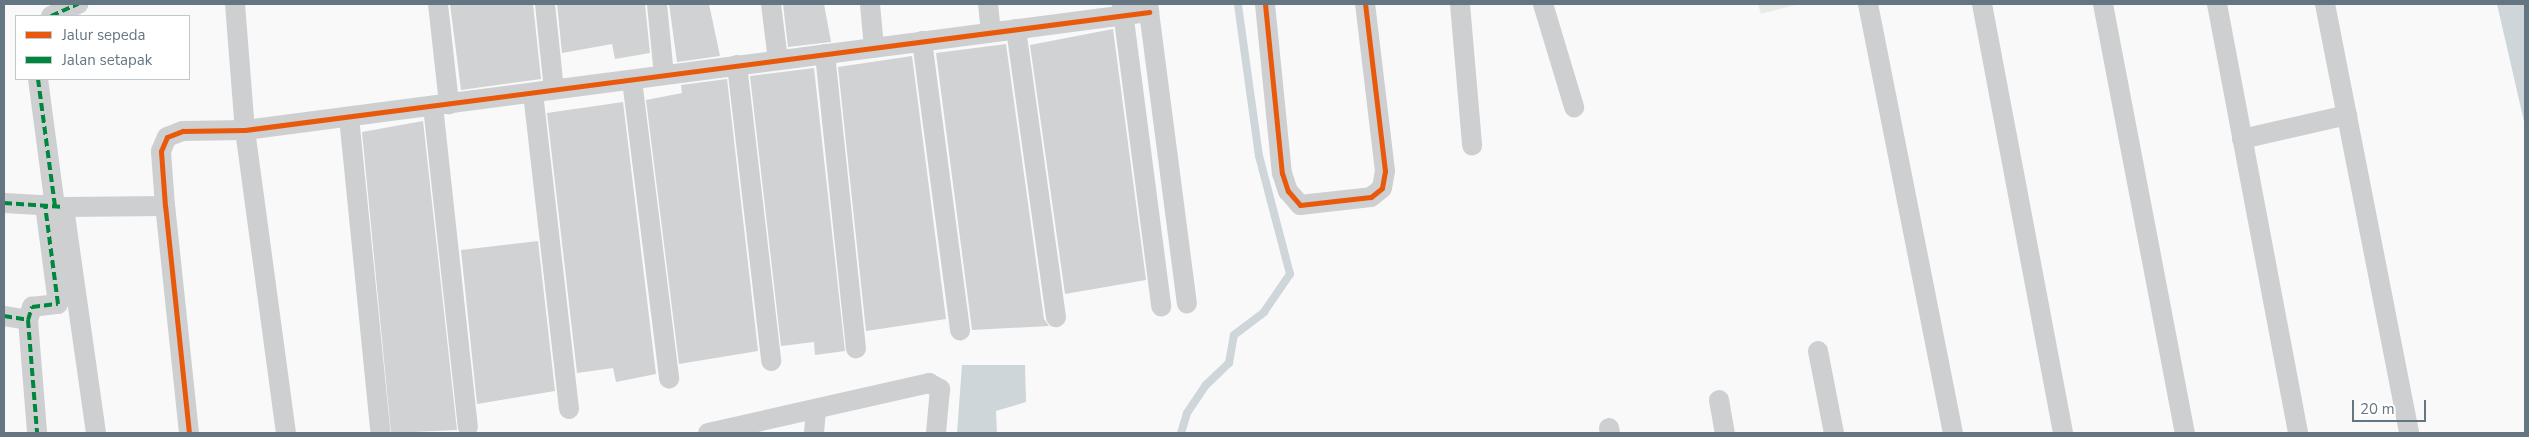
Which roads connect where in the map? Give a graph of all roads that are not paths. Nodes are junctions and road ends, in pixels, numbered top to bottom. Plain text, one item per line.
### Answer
1 (78, 4) edge
2 (235, 4) edge
3 (438, 4) edge
4 (545, 4) edge
5 (657, 4) edge
6 (770, 4) edge
7 (870, 4) edge
8 (988, 4) edge
9 (1265, 4) edge
10 (1365, 4) edge
11 (1460, 4) edge
12 (1543, 4) edge
13 (1868, 4) edge
14 (1982, 4) edge
15 (2103, 4) edge
16 (2217, 4) edge
17 (2325, 4) edge
18 (1149, 8) edge
19 (1123, 9) edge
20 (53, 15) edge
21 (1016, 29) junction
22 (991, 32) junction
23 (922, 41) junction
24 (874, 48) junction
25 (825, 54) junction
26 (778, 60) junction
27 (737, 66) junction
28 (664, 75) junction
29 (38, 80) edge
30 (632, 80) junction
31 (554, 90) junction
32 (532, 93) junction
33 (441, 105) junction
34 (1574, 107) dead end
35 (2347, 115) junction
36 (349, 117) junction
37 (245, 130) junction
38 (2242, 139) junction
39 (1472, 145) dead end
40 (4, 202) edge
41 (55, 206) junction
42 (164, 206) junction
43 (1187, 303) dead end
44 (1161, 306) dead end
45 (4, 316) edge
46 (1056, 316) dead end
47 (28, 320) junction
48 (960, 331) dead end
49 (856, 348) dead end
50 (1818, 351) dead end
51 (771, 361) dead end
52 (669, 378) dead end
53 (1719, 400) dead end
54 (569, 410) dead end
55 (816, 410) junction
56 (468, 428) dead end
57 (380, 430) dead end
58 (37, 433) edge
59 (96, 433) edge
60 (189, 433) edge
61 (286, 433) edge
62 (708, 433) edge
63 (814, 433) edge
64 (936, 433) edge
65 (1725, 433) edge
66 (1834, 433) edge
67 (1953, 433) edge
68 (2062, 433) edge
69 (2185, 433) edge
70 (2298, 433) edge
71 (2409, 433) edge

1 - 20 street
2 - 37 street
3 - 33 street
4 - 31 street
5 - 28 street
6 - 26 street
7 - 24 street
8 - 22 street
9 - 10 street
11 - 39 street
12 - 34 street
13 - 67 street
14 - 68 street
15 - 69 street
16 - 38 street
17 - 35 street
18 - 19 street
18 - 43 street
19 - 21 street
19 - 44 street
21 - 22 street
21 - 46 street
22 - 23 street
23 - 24 street
23 - 48 street
24 - 25 street
25 - 26 street
25 - 49 street
26 - 27 street
27 - 28 street
27 - 51 street
28 - 30 street
29 - 41 street
30 - 31 street
30 - 52 street
31 - 32 street
32 - 33 street
32 - 54 street
33 - 36 street
33 - 56 street
35 - 38 street
35 - 71 street
36 - 37 street
36 - 57 street
37 - 42 street
37 - 61 street
38 - 70 street
40 - 41 street
41 - 42 street
41 - 47 street
41 - 59 street
42 - 60 street
45 - 47 street
47 - 58 street
50 - 66 street
53 - 65 street
55 - 62 street
55 - 63 street
55 - 64 street

